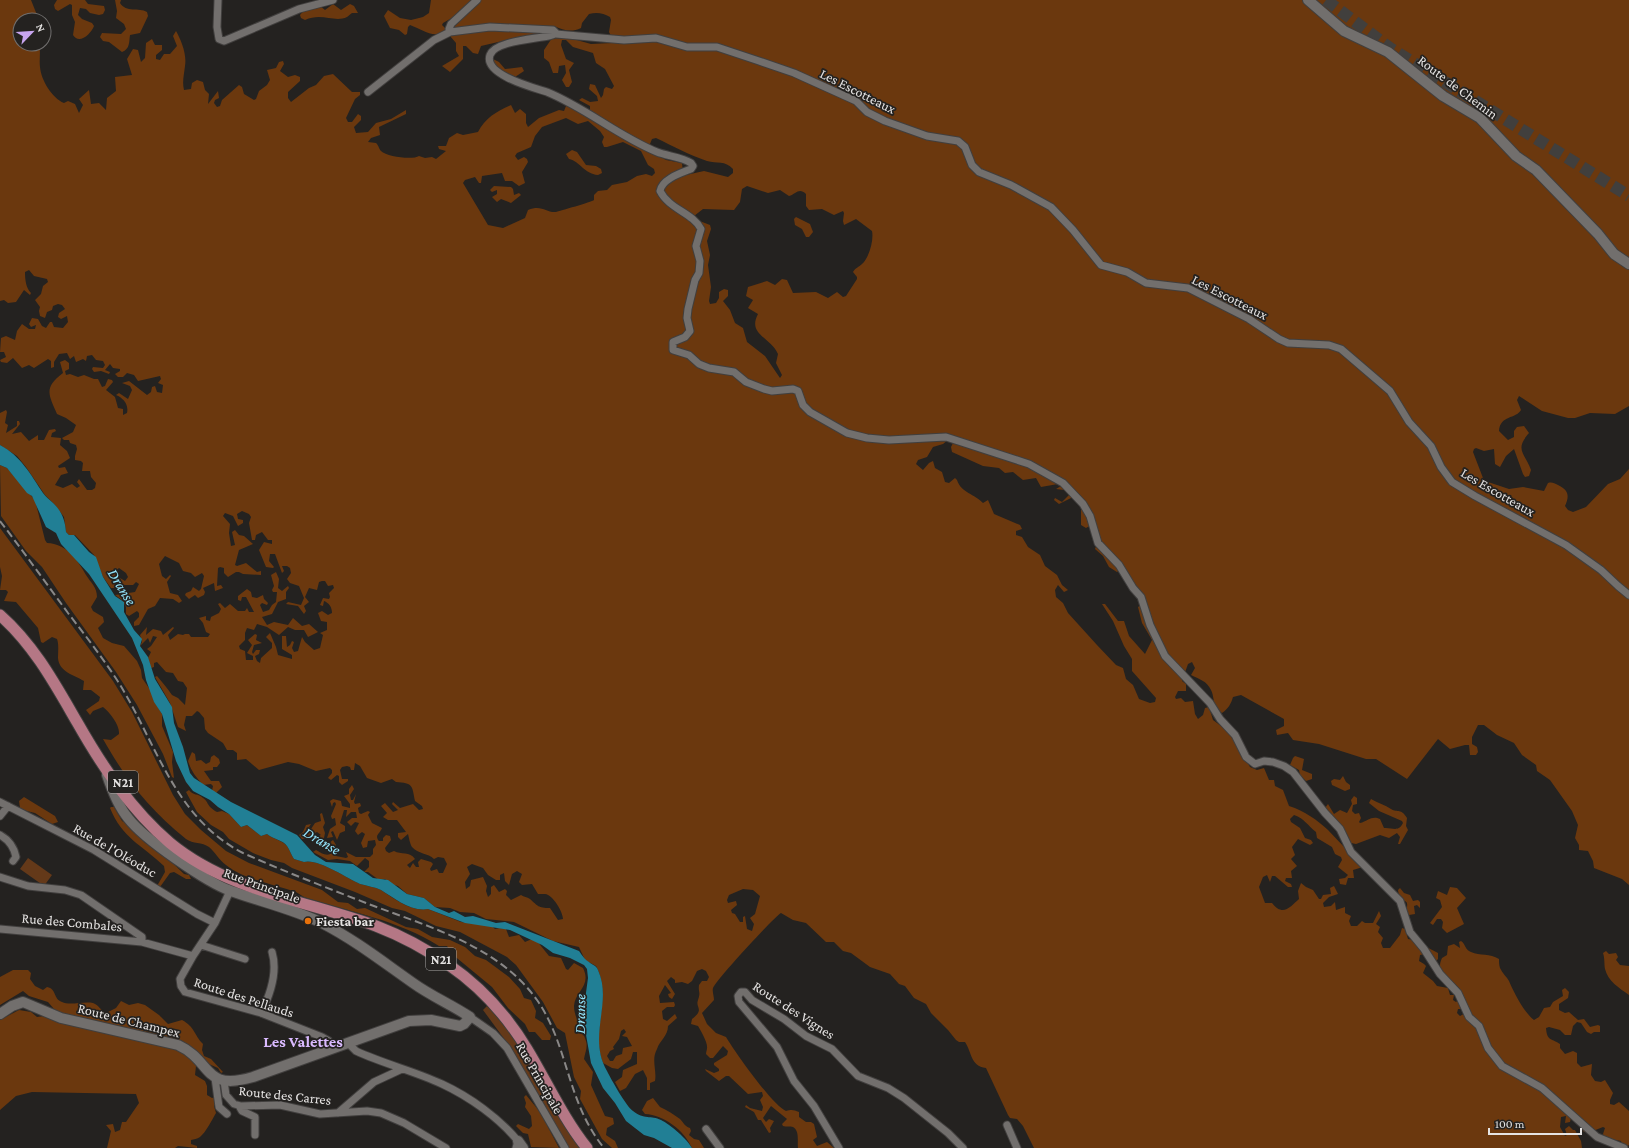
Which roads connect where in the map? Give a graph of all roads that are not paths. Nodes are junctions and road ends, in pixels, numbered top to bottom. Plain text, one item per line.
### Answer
1 (218, 0) edge
2 (333, 0) edge
3 (477, 0) edge
4 (1308, 0) edge
5 (450, 32) junction
6 (556, 34) junction
7 (368, 92) dead end
8 (1629, 264) edge
9 (1629, 595) edge
10 (0, 615) edge
11 (50, 674) junction
12 (106, 767) junction
13 (122, 791) junction
14 (0, 802) edge
15 (120, 805) junction
16 (8, 806) junction
17 (0, 816) edge
18 (0, 835) edge
19 (13, 861) dead end
20 (217, 871) junction
21 (0, 876) edge
22 (230, 891) junction
23 (215, 923) junction
24 (0, 929) edge
25 (142, 942) junction
26 (201, 945) junction
27 (272, 952) dead end
28 (193, 956) junction
29 (245, 959) dead end
30 (261, 1013) junction
31 (0, 1014) edge
32 (467, 1015) junction
33 (348, 1043) junction
34 (333, 1048) junction
35 (402, 1069) junction
36 (219, 1079) junction
37 (239, 1106) junction
38 (338, 1113) junction
39 (228, 1114) dead end
40 (1007, 1125) dead end
41 (706, 1129) dead end
42 (255, 1135) dead end
43 (519, 1146) edge
44 (446, 1148) edge
45 (565, 1148) edge
46 (587, 1148) edge
47 (720, 1148) edge
48 (839, 1148) edge
49 (963, 1148) edge
50 (1017, 1148) edge
51 (1624, 1148) edge

1 - 2 street
3 - 5 street
4 - 8 street, Route de Chemin
5 - 6 street, Les Escotteaux
5 - 7 street
6 - 9 street, Les Escotteaux
6 - 51 street, Les Escotteaux
10 - 11 main road, N21
11 - 12 main road, N21
11 - 20 main road, N21
12 - 13 main road, N21
12 - 15 street, Rue Principale
13 - 15 street
13 - 20 main road, N21
14 - 16 street, Rue de l'Oléoduc
15 - 22 street, Rue Principale
16 - 17 street
16 - 23 street, Rue de l'Oléoduc
18 - 19 street
20 - 46 main road, N21
21 - 25 street, Rue des Combales
22 - 23 street, Route des Pellauds
22 - 32 street, Rue Principale
23 - 26 street, Route des Pellauds
24 - 25 street, Rue des Combales
25 - 28 street, Rue des Combales
26 - 28 street, Route des Pellauds
26 - 29 street
27 - 30 street
28 - 30 street, Route des Pellauds
30 - 34 street, Route des Pellauds
31 - 36 street, Route de Champex
32 - 33 street
32 - 45 street, Rue Principale
33 - 34 street
33 - 35 street
34 - 36 street
35 - 38 street
35 - 43 street
36 - 37 street, Route des Carres
36 - 39 street
37 - 38 street, Route des Carres
37 - 42 street
38 - 44 street, Route des Carres
40 - 50 street
41 - 47 street
48 - 49 street, Route des Vignes

